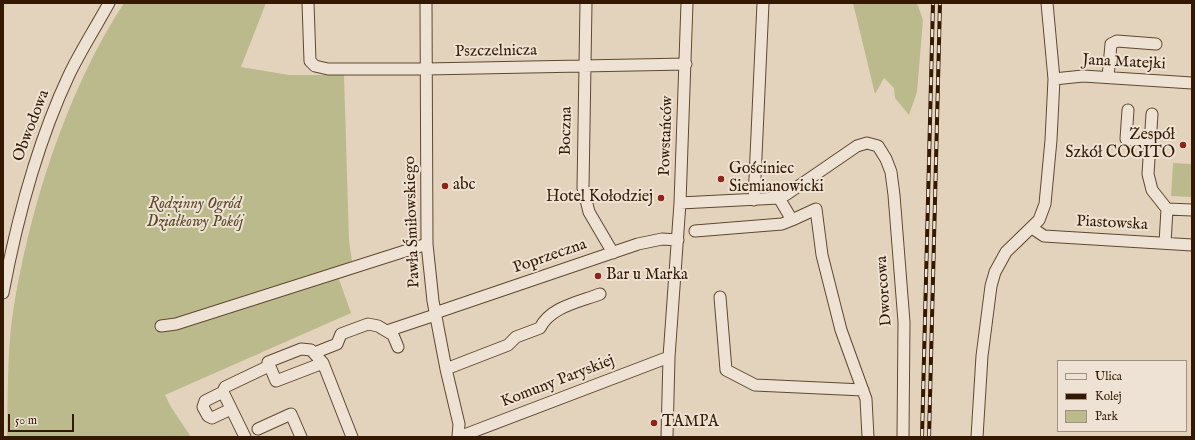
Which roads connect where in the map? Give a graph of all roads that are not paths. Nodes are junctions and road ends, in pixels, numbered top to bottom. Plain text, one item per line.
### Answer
1 (109, 3) edge
2 (308, 3) edge
3 (426, 3) edge
4 (586, 3) edge
5 (687, 3) edge
6 (763, 3) edge
7 (1047, 3) edge
8 (1156, 44) dead end
9 (686, 64) junction
10 (584, 66) junction
11 (426, 69) junction
12 (1108, 77) junction
13 (1054, 79) junction
14 (1192, 83) edge
15 (1128, 110) dead end
16 (1152, 114) dead end
17 (1150, 142) junction
18 (779, 198) junction
19 (754, 200) junction
20 (680, 203) junction
21 (1167, 209) junction
22 (1192, 210) edge
23 (792, 220) junction
24 (1032, 228) junction
25 (695, 231) dead end
26 (678, 240) junction
27 (1165, 243) junction
28 (427, 244) junction
29 (1192, 245) edge
30 (613, 253) junction
31 (6, 260) edge
32 (3, 293) edge
33 (600, 294) dead end
34 (720, 297) dead end
35 (435, 314) junction
36 (161, 326) dead end
37 (387, 331) junction
38 (398, 346) dead end
39 (314, 353) junction
40 (669, 357) junction
41 (323, 363) junction
42 (270, 366) junction
43 (446, 368) junction
44 (863, 390) junction
45 (223, 392) junction
46 (232, 409) junction
47 (258, 429) dead end
48 (245, 437) edge
49 (300, 437) edge
50 (352, 437) edge
51 (458, 437) edge
52 (667, 437) edge
53 (868, 437) edge
54 (903, 437) edge
55 (976, 437) edge

1 - 31 street, Obwodowa
2 - 11 street, Pszczelnicza
3 - 11 street, Pawła Śmiłowskiego
4 - 10 street, Boczna
5 - 9 street, Powstańców
6 - 19 street
7 - 13 street
8 - 12 street
9 - 10 street, Pszczelnicza
9 - 20 street, Powstańców
10 - 11 street, Pszczelnicza
10 - 30 street, Boczna
11 - 28 street, Pawła Śmiłowskiego
12 - 13 street, Jana Matejki
12 - 14 street, Jana Matejki
13 - 24 street
15 - 17 street
16 - 17 street
17 - 21 street
18 - 19 street
18 - 23 street
18 - 54 street, Dworcowa
19 - 20 street
20 - 26 street, Powstańców
21 - 22 street
21 - 27 street
23 - 25 street
23 - 44 street
24 - 27 street, Piastowska
24 - 55 street
26 - 30 street, Poprzeczna
26 - 40 street, Powstańców
27 - 29 street, Piastowska
28 - 35 street, Pawła Śmiłowskiego
28 - 36 street
30 - 35 street, Poprzeczna
31 - 32 street, Obwodowa
33 - 43 street
34 - 44 street
35 - 37 street, Poprzeczna
35 - 43 street, Pawła Śmiłowskiego
37 - 38 street
37 - 39 street
39 - 41 street
39 - 42 street
40 - 51 street, Komuny Paryskiej
40 - 52 street, Powstańców
41 - 42 street
41 - 50 street
42 - 45 street
43 - 51 street, Pawła Śmiłowskiego
44 - 53 street
45 - 46 street
45 - 46 street
46 - 48 street
47 - 49 street

